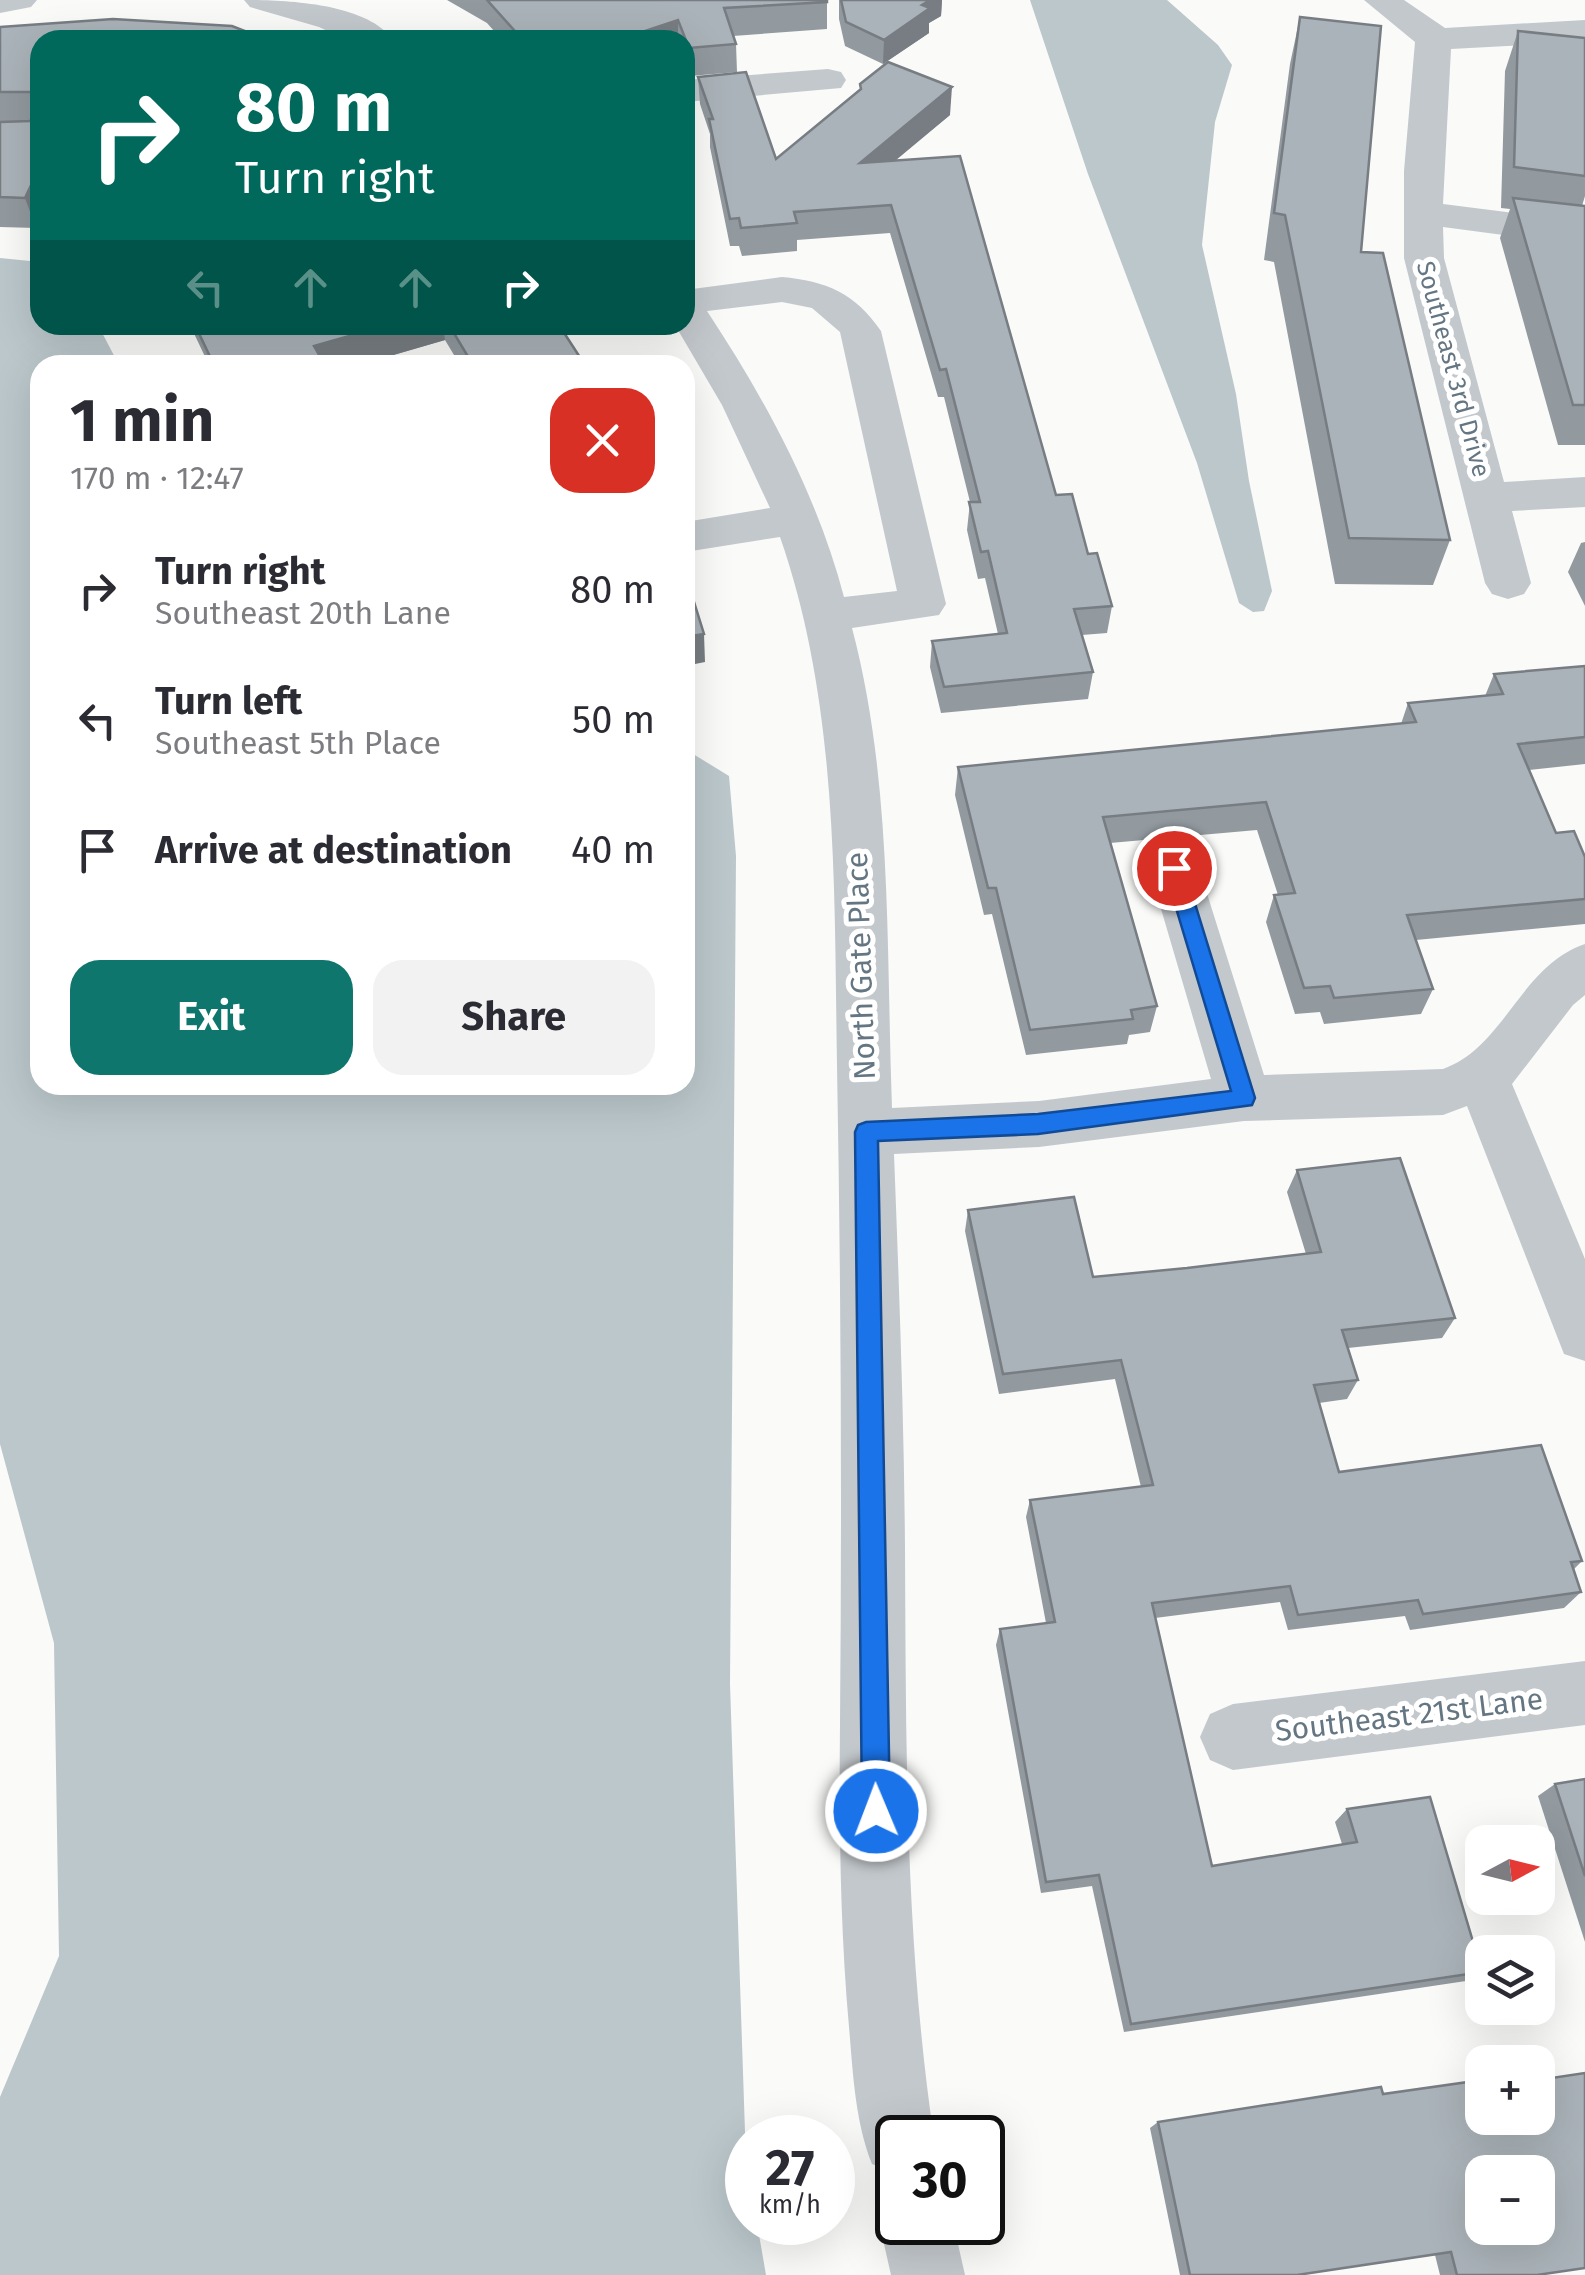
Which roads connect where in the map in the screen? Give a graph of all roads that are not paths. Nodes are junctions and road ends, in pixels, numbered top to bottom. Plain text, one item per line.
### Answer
1 (19, 0) edge
2 (262, 0) edge
3 (1382, 0) edge
4 (1560, 0) edge
5 (0, 2) edge
6 (318, 6) edge
7 (359, 30) edge
8 (1582, 31) edge
9 (1434, 36) junction
10 (828, 80) dead end
11 (695, 90) edge
12 (1422, 213) junction
13 (1585, 234) edge
14 (695, 305) edge
15 (695, 323) edge
16 (1585, 492) edge
17 (1488, 498) junction
18 (796, 518) junction
19 (695, 536) edge
20 (1508, 583) dead end
21 (826, 616) junction
22 (1174, 868) dead end
23 (1585, 965) edge
24 (1482, 1078) junction
25 (1244, 1098) junction
26 (866, 1132) junction
27 (1585, 1335) edge
28 (1585, 1693) edge
29 (1233, 1737) dead end
30 (894, 2115) edge
31 (921, 2245) edge
32 (928, 2275) edge

1 - 5 street
2 - 6 street
3 - 9 street
4 - 8 street
6 - 7 street
8 - 9 street
9 - 12 street, Southeast 3rd Drive
10 - 11 street
12 - 13 street
12 - 17 street, Southeast 3rd Drive
14 - 21 street
15 - 18 street, North Gate Place
16 - 17 street
17 - 20 street, Southeast 3rd Drive
18 - 19 street
18 - 21 street, North Gate Place
21 - 26 street, North Gate Place
22 - 25 street
23 - 24 street
24 - 25 street
24 - 27 street
25 - 26 street
26 - 30 street, North Gate Place
28 - 29 street, Southeast 21st Lane
31 - 32 street

